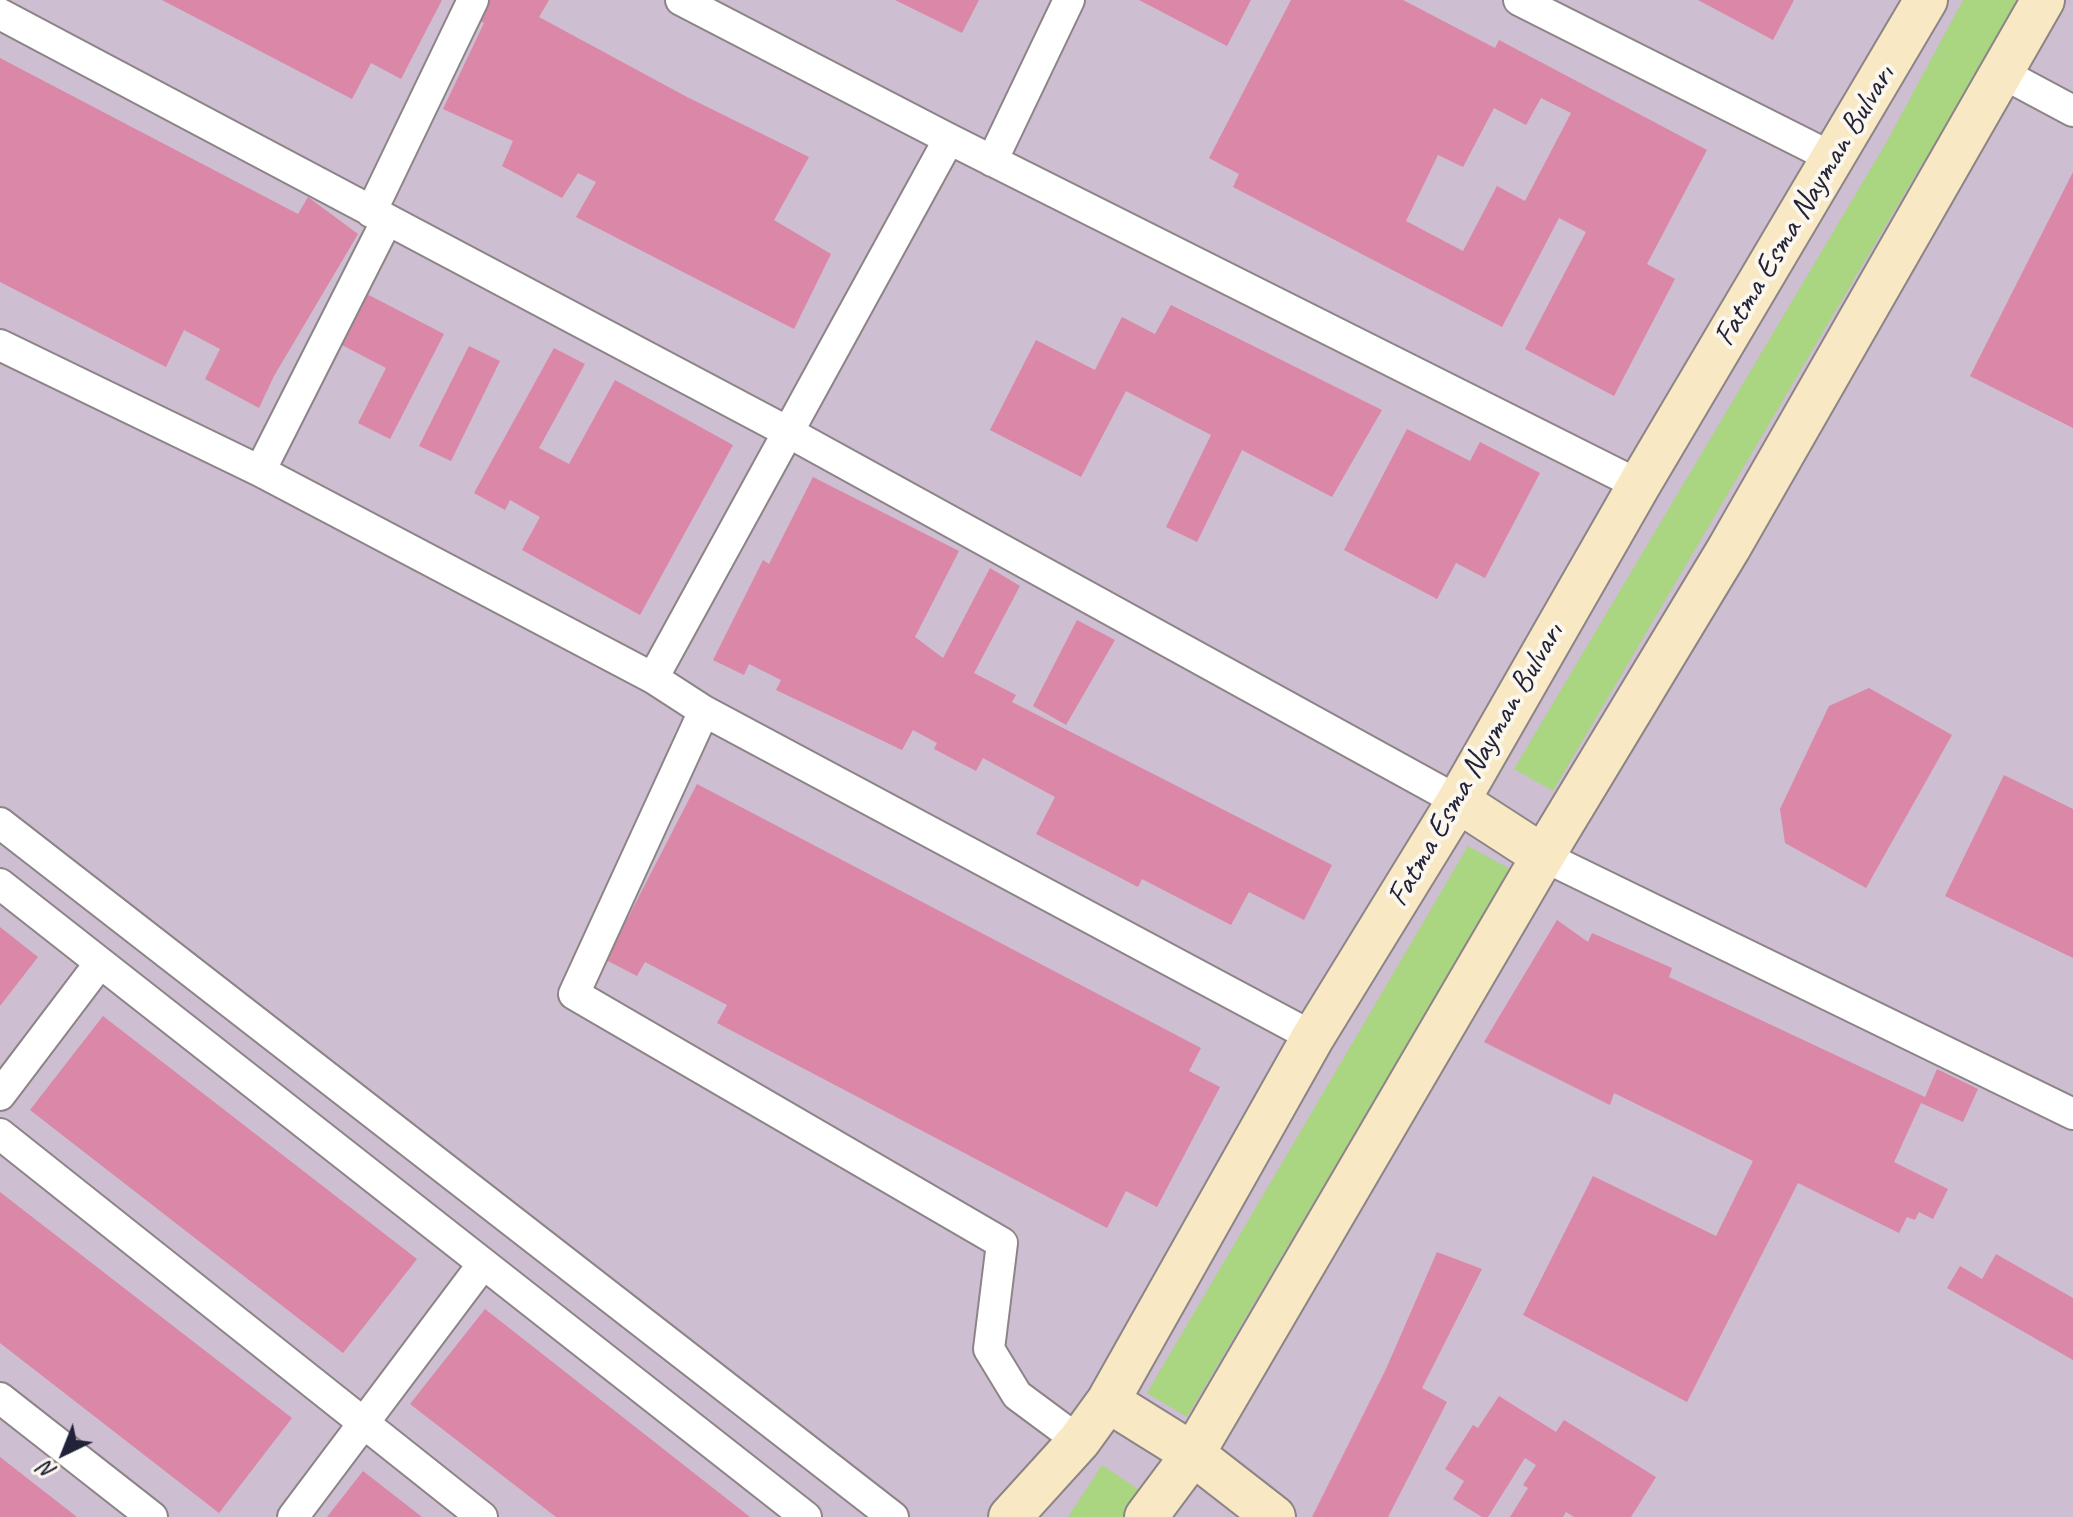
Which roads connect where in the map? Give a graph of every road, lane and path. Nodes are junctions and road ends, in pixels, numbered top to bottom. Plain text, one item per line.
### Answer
1 (473, 0) edge
2 (681, 0) edge
3 (1069, 0) edge
4 (1519, 0) edge
5 (1926, 0) edge
6 (2043, 0) edge
7 (0, 14) edge
8 (2002, 73) junction
9 (2073, 111) edge
10 (949, 139) junction
11 (1833, 158) junction
12 (992, 161) junction
13 (379, 216) junction
14 (0, 345) edge
15 (788, 432) junction
16 (260, 471) junction
17 (1639, 485) junction
18 (653, 678) junction
19 (704, 711) junction
20 (1458, 801) junction
21 (0, 823) edge
22 (1543, 856) junction
23 (0, 884) edge
24 (100, 963) junction
25 (1313, 1037) junction
26 (0, 1095) edge
27 (2073, 1114) edge
28 (0, 1134) edge
29 (483, 1264) junction
30 (0, 1398) edge
31 (1108, 1401) junction
32 (365, 1421) junction
33 (1079, 1441) junction
34 (1193, 1454) junction
35 (152, 1517) edge
36 (293, 1517) edge
37 (482, 1517) edge
38 (806, 1517) edge
39 (893, 1517) edge
40 (1010, 1517) edge
41 (1146, 1517) edge
42 (1274, 1517) edge

1 - 13 street
2 - 10 street
3 - 12 street
4 - 11 street
5 - 11 main road, Fatma Esma Nayman Bulvarı
6 - 8 main road
7 - 13 street
8 - 9 street
8 - 22 main road
10 - 12 street
10 - 15 street
11 - 17 main road, Fatma Esma Nayman Bulvarı
12 - 17 street
13 - 15 street
13 - 16 street
14 - 16 street
15 - 18 street
15 - 20 street
16 - 18 street
17 - 20 main road, Fatma Esma Nayman Bulvarı
18 - 19 street
19 - 25 street
19 - 33 street
20 - 22 main road
20 - 25 main road, Fatma Esma Nayman Bulvarı
21 - 39 street
22 - 27 street
22 - 34 main road
23 - 24 street
24 - 26 street
24 - 29 street
25 - 31 main road, Fatma Esma Nayman Bulvarı
28 - 32 street
29 - 32 street
29 - 38 street
30 - 35 street
31 - 33 main road, Fatma Esma Nayman Bulvarı
31 - 34 main road
32 - 36 street
32 - 37 street
33 - 40 main road, Fatma Esma Nayman Bulvarı
34 - 41 main road
34 - 42 main road

